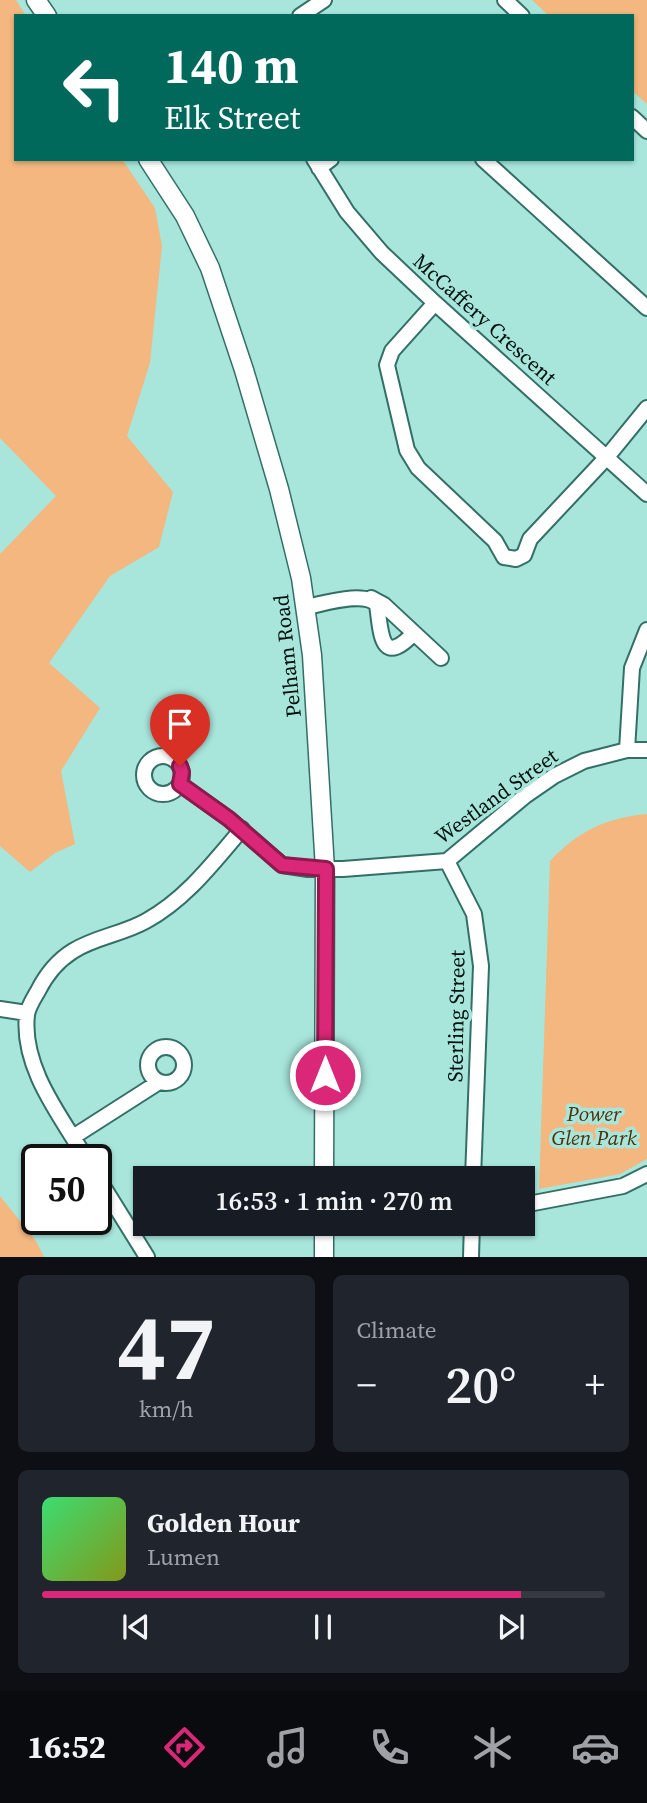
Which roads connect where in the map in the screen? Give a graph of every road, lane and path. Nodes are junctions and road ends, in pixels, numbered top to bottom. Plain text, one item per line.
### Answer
1 (324, 0) edge
2 (505, 0) edge
3 (303, 14) edge
4 (520, 14) edge
5 (634, 119) edge
6 (647, 131) edge
7 (149, 161) edge
8 (484, 161) edge
9 (321, 162) edge
10 (435, 303) junction
11 (647, 308) edge
12 (647, 408) edge
13 (607, 457) junction
14 (647, 494) edge
15 (363, 597) junction
16 (306, 607) junction
17 (647, 630) edge
18 (414, 633) junction
19 (441, 658) dead end
20 (627, 750) junction
21 (647, 750) edge
22 (180, 784) dead end
23 (242, 829) junction
24 (447, 861) junction
25 (326, 869) junction
26 (0, 1009) edge
27 (27, 1013) junction
28 (159, 1082) dead end
29 (73, 1137) junction
30 (78, 1144) edge
31 (324, 1166) edge
32 (473, 1166) edge
33 (647, 1174) edge
34 (112, 1201) edge
35 (535, 1203) edge
36 (324, 1236) edge
37 (472, 1236) edge
38 (147, 1257) edge
39 (324, 1257) edge
40 (471, 1257) edge

1 - 3 street
2 - 4 street
5 - 6 street
7 - 16 main road, Pelham Road
8 - 11 street
9 - 10 street, McCaffery Crescent
10 - 13 street, McCaffery Crescent
10 - 13 street
12 - 13 street
13 - 14 street, McCaffery Crescent
15 - 16 street
15 - 18 street
15 - 18 street
16 - 25 main road, Pelham Road
17 - 20 street
18 - 19 street
20 - 21 street, Westland Street
20 - 24 street, Westland Street
22 - 23 street, Westland Street
23 - 25 street, Westland Street
23 - 27 street
24 - 25 street, Westland Street
24 - 32 street, Sterling Street
25 - 31 main road, Pelham Road
26 - 27 street
27 - 29 street
28 - 29 street
29 - 30 street
33 - 35 street
34 - 38 street
36 - 39 main road
37 - 40 street

